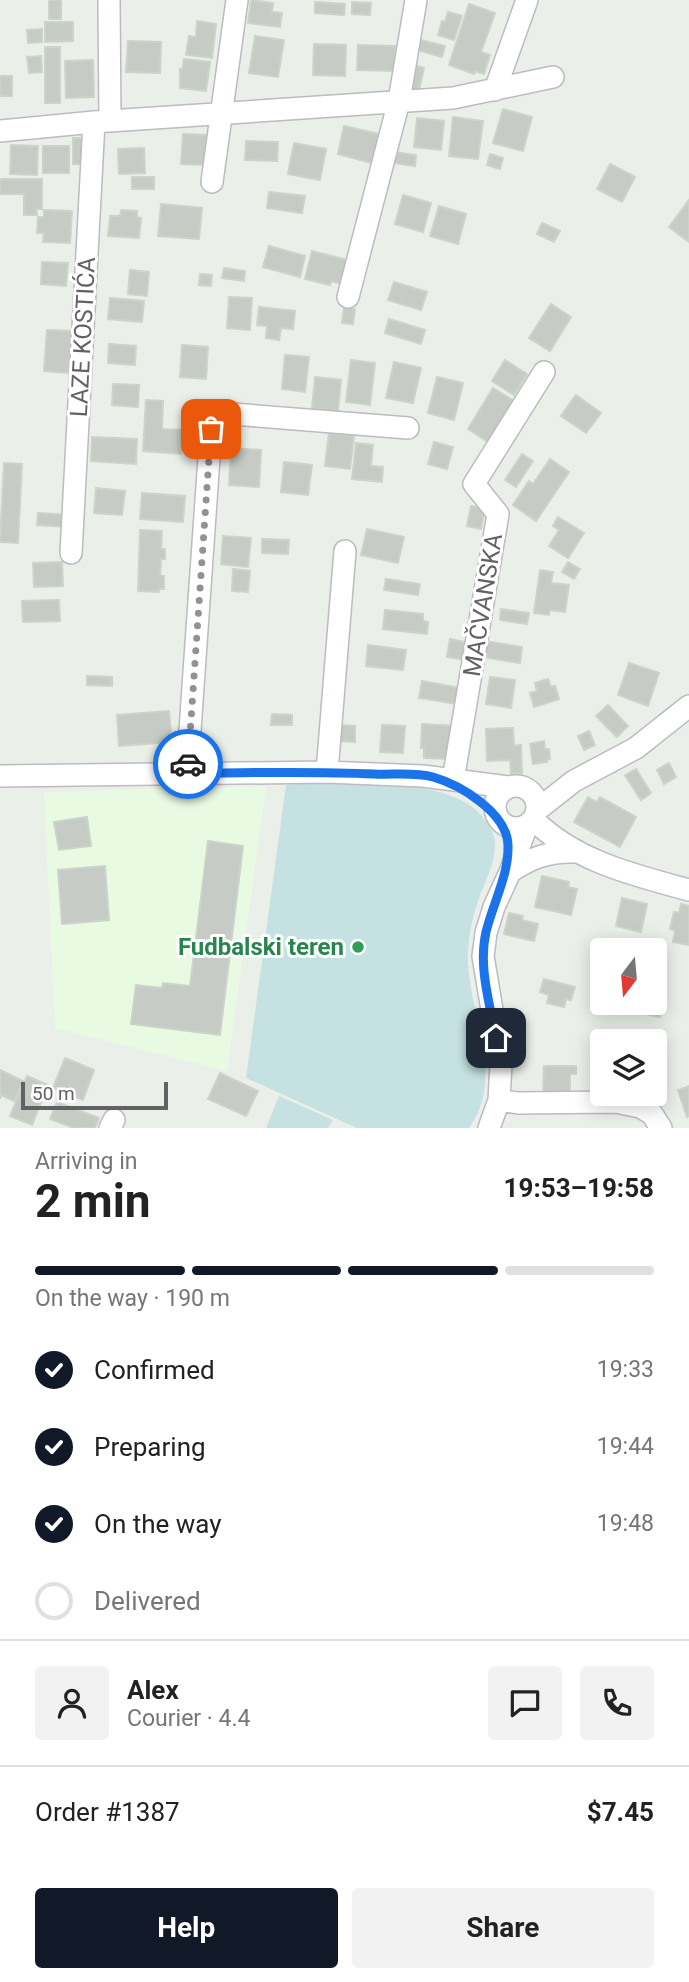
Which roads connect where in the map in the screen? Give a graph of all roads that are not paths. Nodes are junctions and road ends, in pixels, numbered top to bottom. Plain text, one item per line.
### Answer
1 (109, 0) edge
2 (237, 0) edge
3 (416, 0) edge
4 (527, 0) edge
5 (553, 77) dead end
6 (495, 90) junction
7 (399, 101) junction
8 (221, 114) junction
9 (102, 122) junction
10 (0, 131) edge
11 (212, 182) dead end
12 (348, 297) dead end
13 (544, 372) dead end
14 (408, 428) dead end
15 (345, 551) dead end
16 (71, 553) dead end
17 (689, 706) edge
18 (591, 770) junction
19 (327, 772) junction
20 (187, 773) junction
21 (0, 776) edge
22 (443, 779) junction
23 (516, 787) junction
24 (532, 818) junction
25 (499, 820) junction
26 (575, 852) junction
27 (510, 872) junction
28 (689, 890) edge
29 (500, 892) junction
30 (499, 1100) junction
31 (490, 1128) edge
32 (661, 1128) edge

1 - 9 street, LAZE KOSTIĆA
2 - 8 street
3 - 7 street
4 - 6 street
5 - 6 street
6 - 7 street
7 - 8 street
7 - 12 street
8 - 9 street
8 - 11 street
9 - 10 street
9 - 16 street, LAZE KOSTIĆA
13 - 22 street, MAČVANSKA
14 - 20 street
15 - 19 street
17 - 18 street
18 - 23 street
18 - 24 street
19 - 20 street
19 - 22 street
20 - 21 street
22 - 23 street
22 - 25 street
23 - 24 street
23 - 25 street
24 - 25 street
24 - 26 street
24 - 27 street
25 - 29 street
26 - 27 street
26 - 28 street
27 - 29 street
29 - 30 street
30 - 31 street
30 - 32 street

